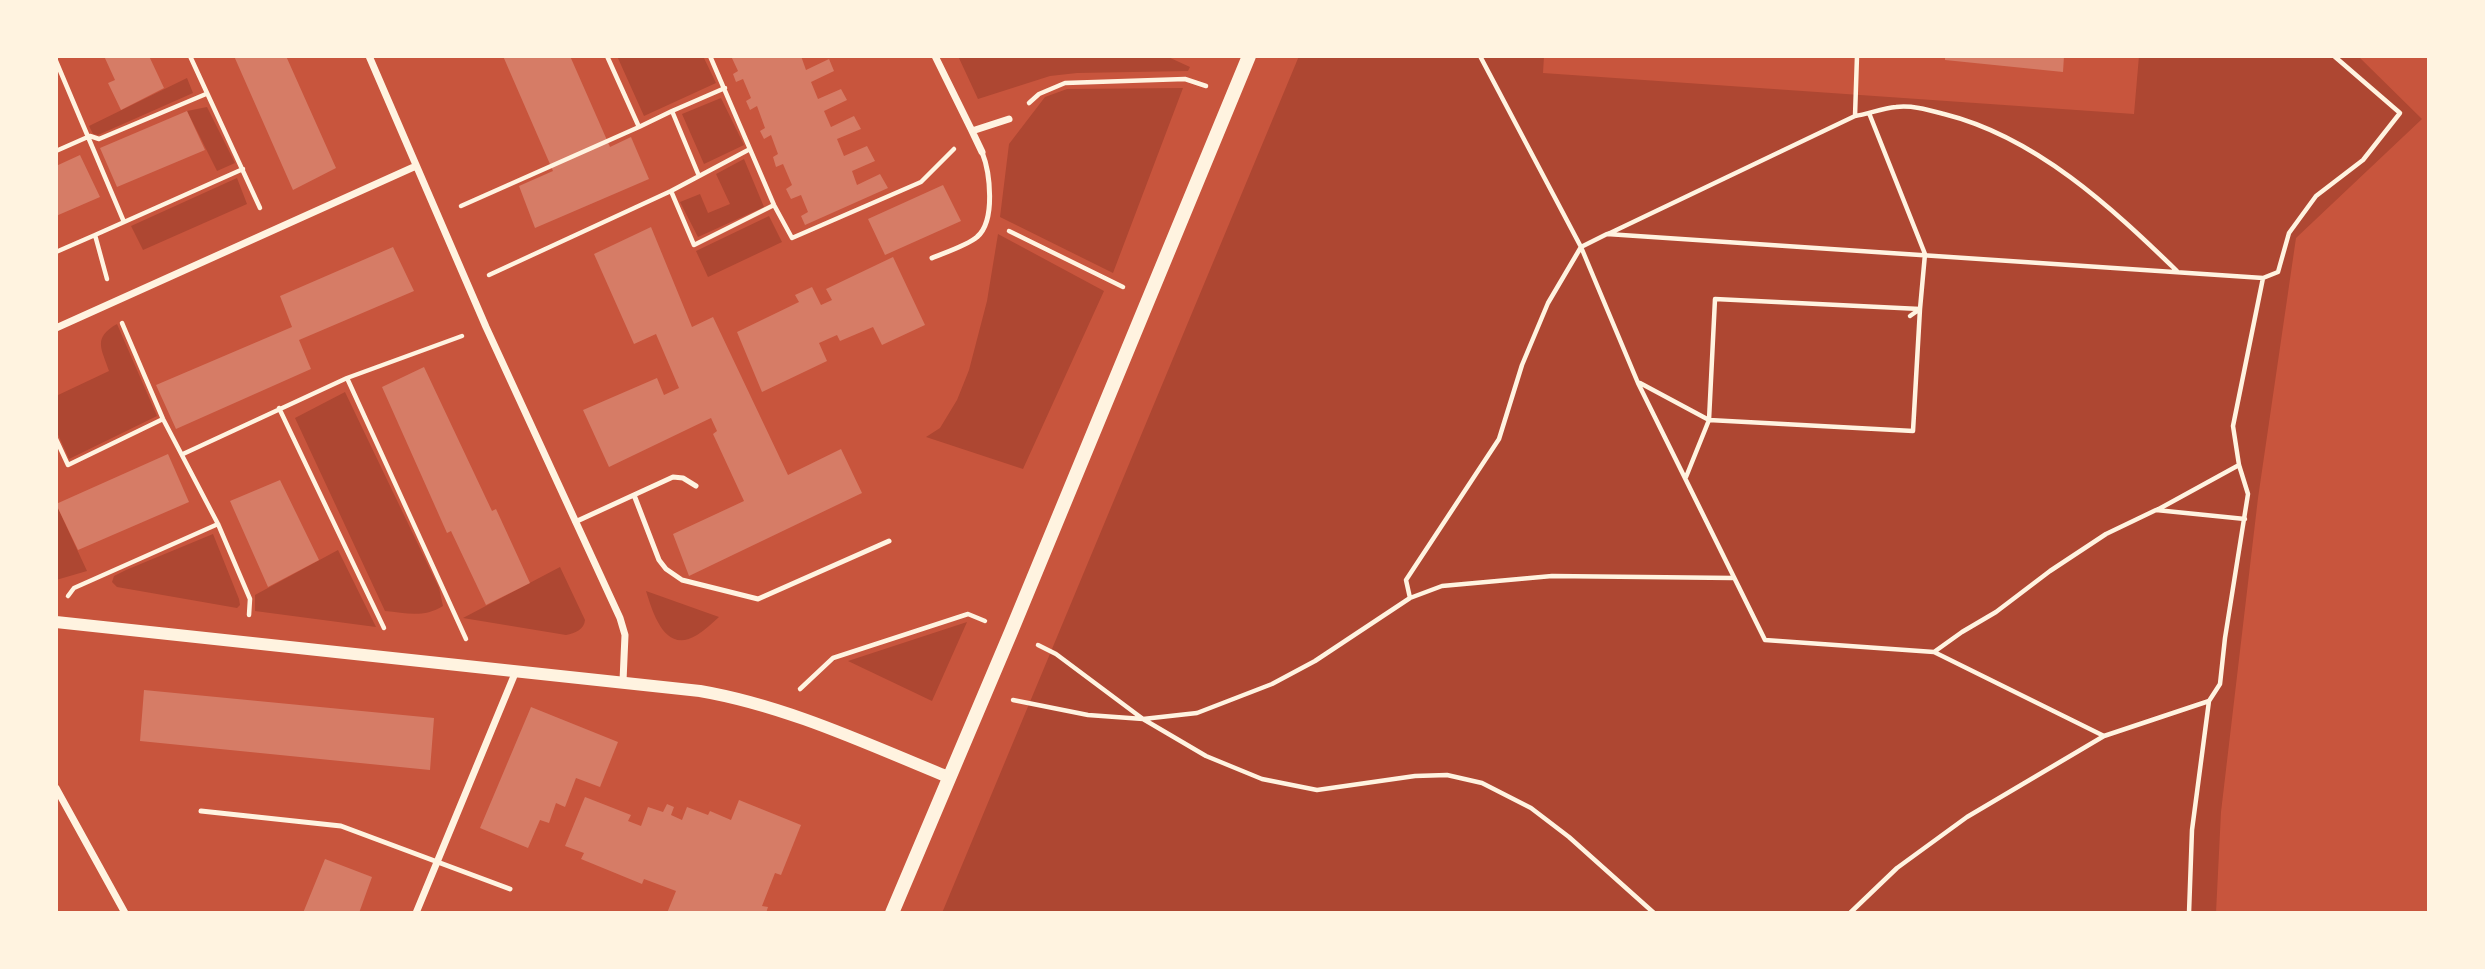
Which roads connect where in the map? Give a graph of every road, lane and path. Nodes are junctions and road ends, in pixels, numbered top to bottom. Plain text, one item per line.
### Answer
1 (190, 56) edge
2 (369, 56) edge
3 (607, 56) edge
4 (710, 56) edge
5 (936, 56) edge
6 (1249, 56) edge
7 (1480, 56) edge
8 (1857, 56) edge
9 (2334, 56) edge
10 (56, 61) edge
11 (725, 88) junction
12 (206, 94) junction
13 (1232, 96) junction
14 (672, 111) junction
15 (1869, 113) junction
16 (1855, 116) junction
17 (1009, 119) joint
18 (639, 127) junction
19 (972, 131) junction
20 (90, 136) junction
21 (750, 149) junction
22 (56, 151) edge
23 (982, 152) joint
24 (416, 166) junction
25 (243, 169) junction
26 (699, 176) junction
27 (671, 191) junction
28 (774, 205) junction
29 (440, 215) junction
30 (986, 220) junction
31 (124, 222) junction
32 (271, 230) junction
33 (1607, 234) junction
34 (94, 235) junction
35 (1581, 247) junction
36 (56, 252) edge
37 (1925, 254) junction
38 (932, 258) dead end
39 (2178, 272) junction
40 (2263, 278) junction
41 (469, 284) junction
42 (1149, 298) junction
43 (114, 304) junction
44 (1920, 309) junction
45 (1910, 316) dead end
46 (486, 327) junction
47 (56, 328) edge
48 (347, 378) junction
49 (1638, 383) junction
50 (279, 408) junction
51 (163, 419) junction
52 (1709, 419) junction
53 (56, 439) edge
54 (183, 454) junction
55 (2239, 465) junction
56 (1686, 477) junction
57 (695, 486) dead end
58 (634, 495) junction
59 (2156, 510) junction
60 (2245, 519) junction
61 (575, 522) junction
62 (218, 524) junction
63 (889, 541) dead end
64 (1733, 578) junction
65 (1410, 598) junction
66 (65, 599) dead end
67 (56, 622) edge
68 (1011, 632) junction
69 (248, 644) junction
70 (1934, 652) junction
71 (399, 659) junction
72 (479, 666) junction
73 (516, 671) junction
74 (622, 681) junction
75 (985, 693) junction
76 (2209, 701) junction
77 (778, 709) junction
78 (1143, 719) junction
79 (2105, 736) junction
80 (948, 777) junction
81 (56, 788) edge
82 (201, 811) dead end
83 (438, 860) junction
84 (510, 889) dead end
85 (125, 913) edge
86 (416, 913) edge
87 (892, 913) edge
88 (1654, 913) edge
89 (1850, 913) edge
90 (2189, 913) edge

1 - 12 path
2 - 24 street
3 - 18 path
4 - 11 path
5 - 19 street
6 - 13 main road
7 - 35 path
8 - 16 path
9 - 40 path
10 - 20 path
11 - 14 path
11 - 21 path
12 - 20 path
12 - 25 path
13 - 17 path
13 - 42 main road
14 - 18 path
14 - 26 path
15 - 16 path
15 - 37 path
15 - 39 path
16 - 33 path
17 - 19 street
18 - 29 path
19 - 23 street
19 - 28 path
20 - 22 path
20 - 31 path
21 - 26 path
21 - 28 path
23 - 30 lane
24 - 29 street
24 - 32 street
25 - 31 path
25 - 32 path
26 - 27 path
27 - 28 path
27 - 41 path
29 - 41 street
30 - 38 lane
30 - 42 path
31 - 34 path
32 - 43 street
33 - 35 path
33 - 37 path
34 - 36 path
34 - 43 path
35 - 49 path
35 - 65 path
37 - 39 path
37 - 44 path
39 - 40 path
40 - 55 path
41 - 46 street
42 - 68 main road
43 - 47 street
43 - 51 path
44 - 45 path
44 - 52 path
44 - 52 path
46 - 48 path
46 - 61 street
48 - 50 path
48 - 72 path
49 - 52 path
49 - 56 path
50 - 54 path
50 - 71 path
51 - 53 path
51 - 54 path
52 - 56 path
54 - 62 path
55 - 59 path
55 - 60 path
56 - 64 path
57 - 58 lane
58 - 61 lane
58 - 63 lane
59 - 60 path
59 - 70 path
60 - 76 path
61 - 74 street
62 - 66 path
62 - 69 path
64 - 65 path
64 - 70 path
65 - 78 path
67 - 69 street
68 - 75 main road
68 - 77 path
68 - 78 path
69 - 71 street
70 - 79 path
71 - 72 street
72 - 73 street
73 - 74 street
73 - 83 street
74 - 77 street
75 - 78 path
75 - 80 main road
76 - 79 path
76 - 90 path
77 - 80 street
78 - 88 path
79 - 89 path
80 - 87 main road
81 - 85 street
82 - 83 lane
83 - 84 lane
83 - 86 street

